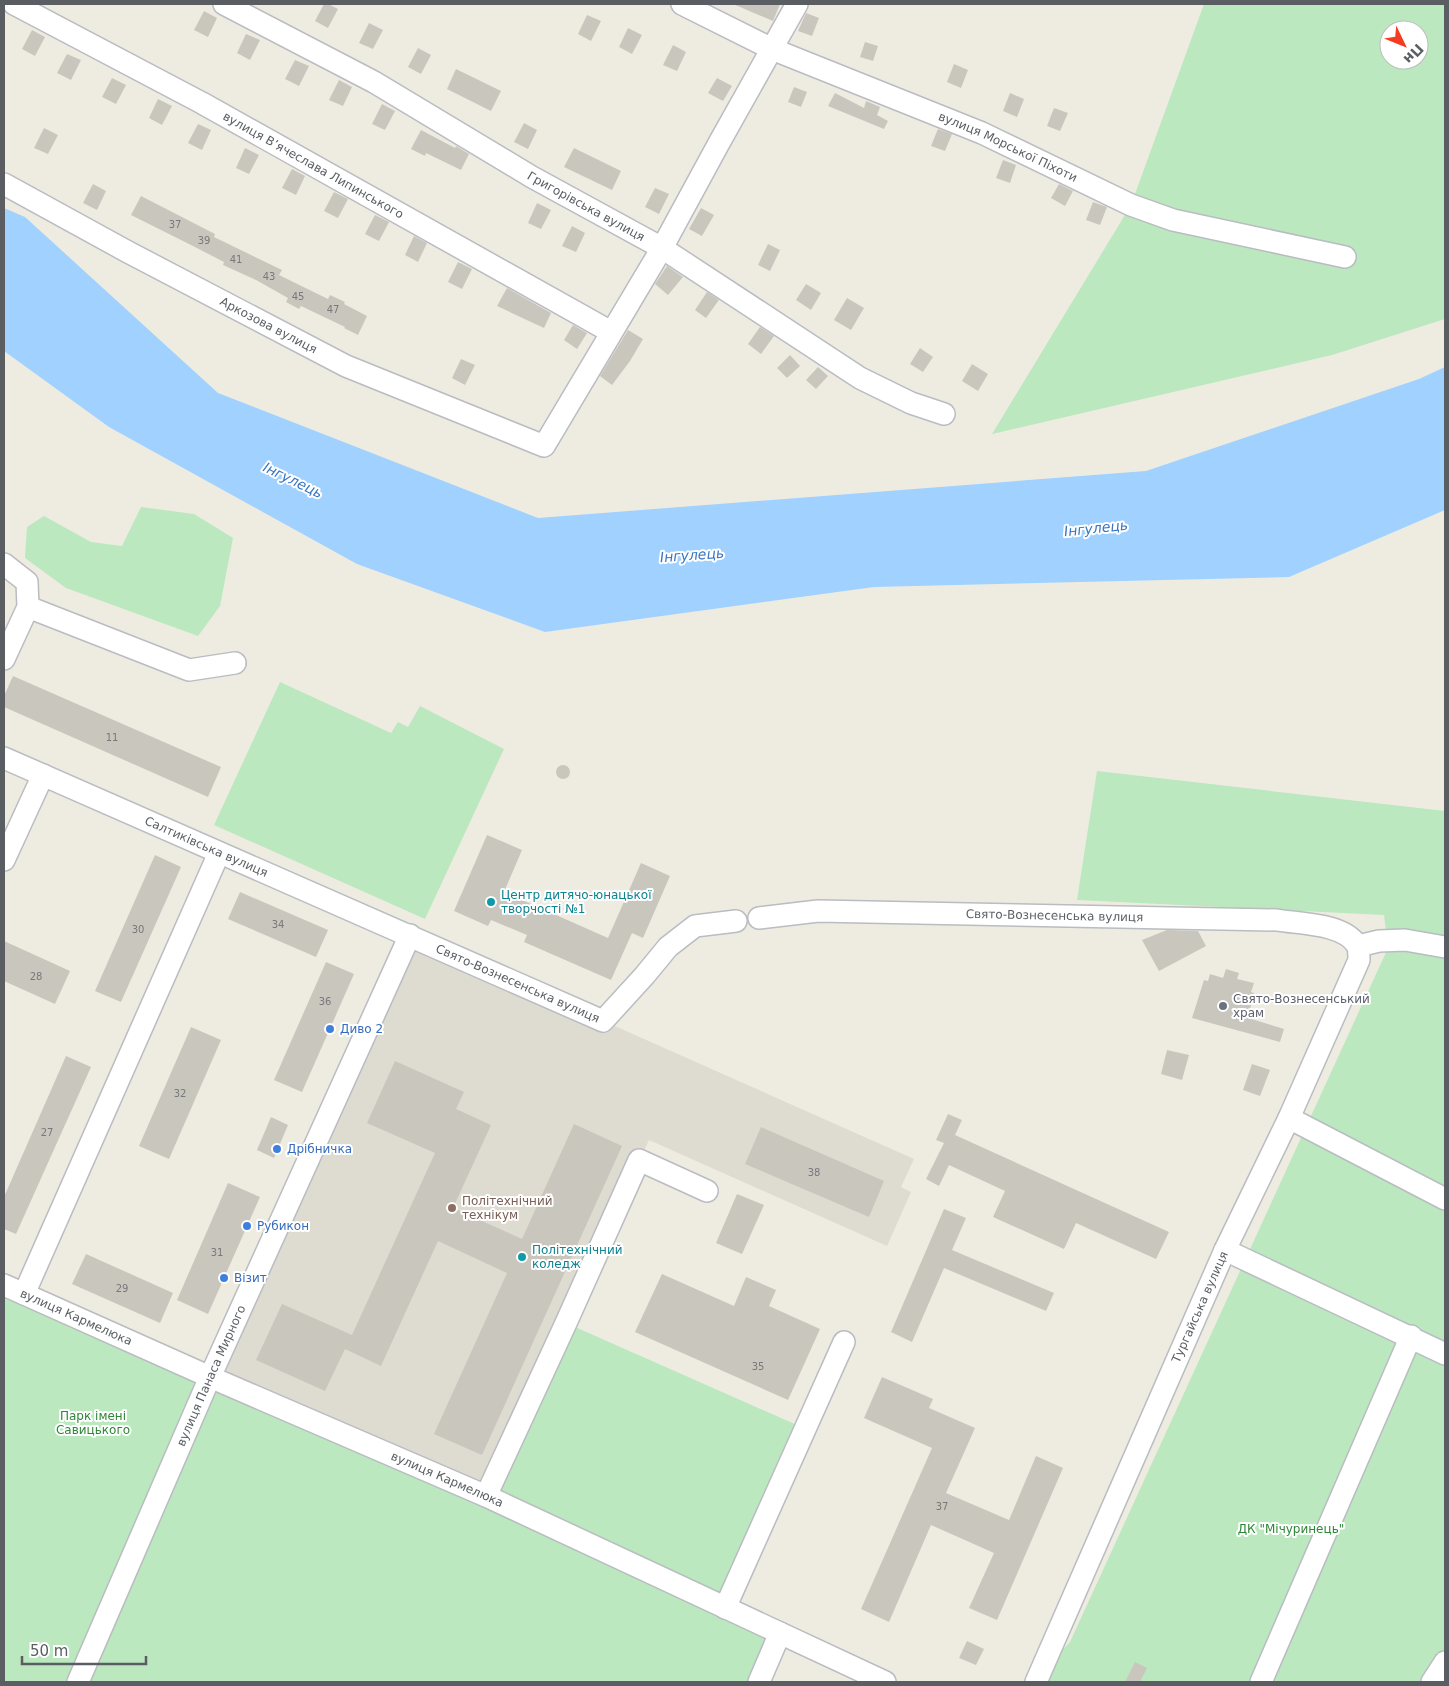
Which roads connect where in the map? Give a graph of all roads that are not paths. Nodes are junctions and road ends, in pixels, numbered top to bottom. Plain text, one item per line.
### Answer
1 (10, 4) edge
2 (14, 4) edge
3 (224, 4) edge
4 (682, 4) edge
5 (797, 4) edge
6 (4, 14) edge
7 (772, 49) junction
8 (4, 184) edge
9 (662, 248) junction
10 (1345, 257) dead end
11 (611, 332) junction
12 (944, 414) dead end
13 (4, 564) edge
14 (28, 607) junction
15 (4, 659) edge
16 (236, 663) dead end
17 (4, 758) edge
18 (43, 775) junction
19 (220, 853) junction
20 (4, 860) edge
21 (759, 918) dead end
22 (736, 921) dead end
23 (410, 935) junction
24 (1353, 941) junction
25 (1445, 947) edge
26 (1289, 1118) junction
27 (707, 1191) dead end
28 (1445, 1199) edge
29 (1225, 1250) junction
30 (4, 1285) edge
31 (24, 1294) junction
32 (1410, 1336) junction
33 (844, 1342) dead end
34 (1445, 1354) edge
35 (210, 1377) junction
36 (486, 1496) junction
37 (725, 1608) junction
38 (780, 1633) junction
39 (1445, 1662) edge
40 (78, 1682) edge
41 (758, 1682) edge
42 (885, 1682) edge
43 (1036, 1682) edge
44 (1261, 1682) edge
45 (1432, 1682) edge

1 - 6 street
2 - 11 street, вулиця В’ячеслава Липинського
3 - 9 street, Григорівська вулиця
4 - 7 street, вулиця Морської Піхоти
5 - 7 street
7 - 9 street
7 - 10 street, вулиця Морської Піхоти
8 - 11 street, Аркозова вулиця
9 - 11 street
9 - 12 street, Григорівська вулиця
13 - 14 street
14 - 15 street
14 - 16 street
17 - 18 street, Салтиківська вулиця
18 - 19 street, Салтиківська вулиця
18 - 20 street
19 - 23 street, Салтиківська вулиця
19 - 31 street
21 - 24 street, Свято-Вознесенська вулиця
22 - 23 street, Свято-Вознесенська вулиця
23 - 35 street, вулиця Панаса Мирного
24 - 25 street
24 - 26 street, Тургайська вулиця
26 - 28 street
26 - 29 street, Тургайська вулиця
27 - 36 street
29 - 32 street
29 - 43 street, Тургайська вулиця
30 - 31 street, вулиця Кармелюка
31 - 35 street, вулиця Кармелюка
32 - 34 street
32 - 44 street
33 - 37 street
35 - 36 street, вулиця Кармелюка
35 - 40 street, вулиця Панаса Мирного
36 - 37 street, вулиця Кармелюка
37 - 38 street, вулиця Кармелюка
38 - 41 street
38 - 42 street, вулиця Кармелюка
39 - 45 street

